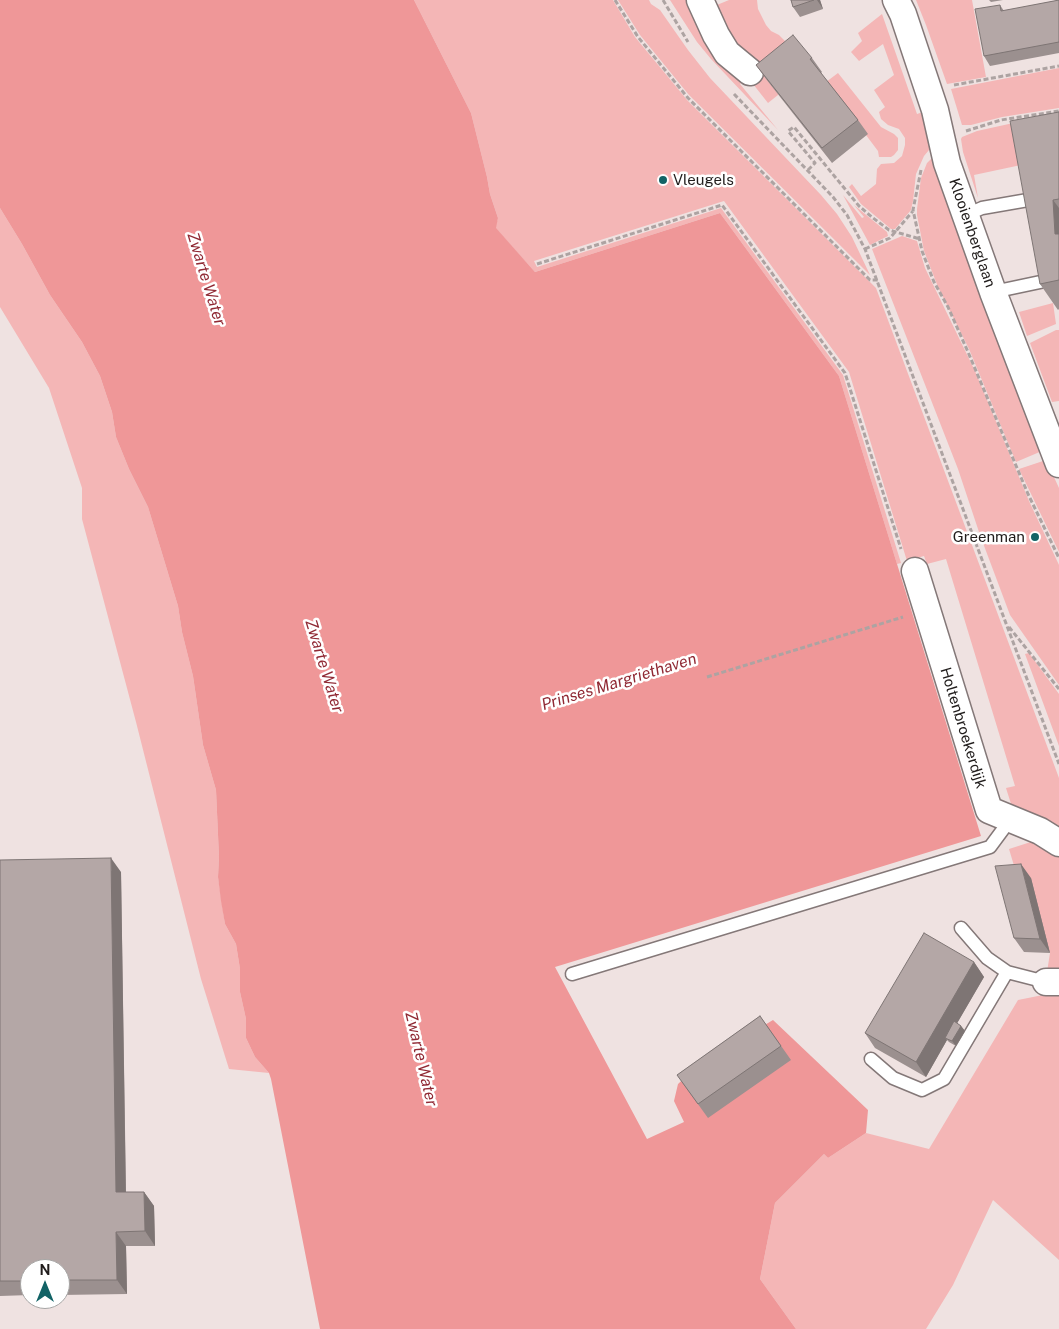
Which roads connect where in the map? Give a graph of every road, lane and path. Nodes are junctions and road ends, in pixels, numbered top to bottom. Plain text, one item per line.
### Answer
1 (615, 0) edge
2 (663, 0) edge
3 (700, 0) edge
4 (896, 0) edge
5 (692, 49) dead end
6 (1059, 66) edge
7 (750, 72) dead end
8 (928, 89) junction
9 (729, 90) dead end
10 (1059, 111) edge
11 (943, 144) junction
12 (808, 170) junction
13 (1028, 200) edge
14 (913, 210) junction
15 (966, 215) junction
16 (896, 232) junction
17 (920, 239) junction
18 (865, 249) junction
19 (538, 264) dead end
20 (878, 280) junction
21 (1045, 281) edge
22 (993, 292) junction
23 (1059, 464) edge
24 (1059, 558) edge
25 (915, 571) joint
26 (903, 617) dead end
27 (1007, 624) junction
28 (708, 677) dead end
29 (1059, 689) edge
30 (1059, 764) edge
31 (1010, 820) junction
32 (1059, 843) edge
33 (961, 928) dead end
34 (1007, 972) junction
35 (572, 974) dead end
36 (1052, 982) edge
37 (871, 1059) dead end

1 - 20 path
2 - 5 path
3 - 7 street
4 - 8 street, Klooienberglaan
6 - 8 path
8 - 11 street, Klooienberglaan
9 - 12 path
10 - 11 path
11 - 14 path
11 - 15 street, Klooienberglaan
12 - 16 path
12 - 18 path
13 - 15 lane
14 - 16 path
14 - 17 path
15 - 22 street, Klooienberglaan
16 - 17 path
16 - 18 path
17 - 24 path
18 - 20 path
19 - 25 path
20 - 27 path
21 - 22 lane
22 - 23 street, Klooienberglaan
25 - 31 street, Holtenbroekerdijk
26 - 28 path
27 - 29 path
27 - 30 path
31 - 32 street, Holtenbroekerdijk
31 - 35 lane
33 - 34 lane
34 - 36 lane
34 - 37 lane

